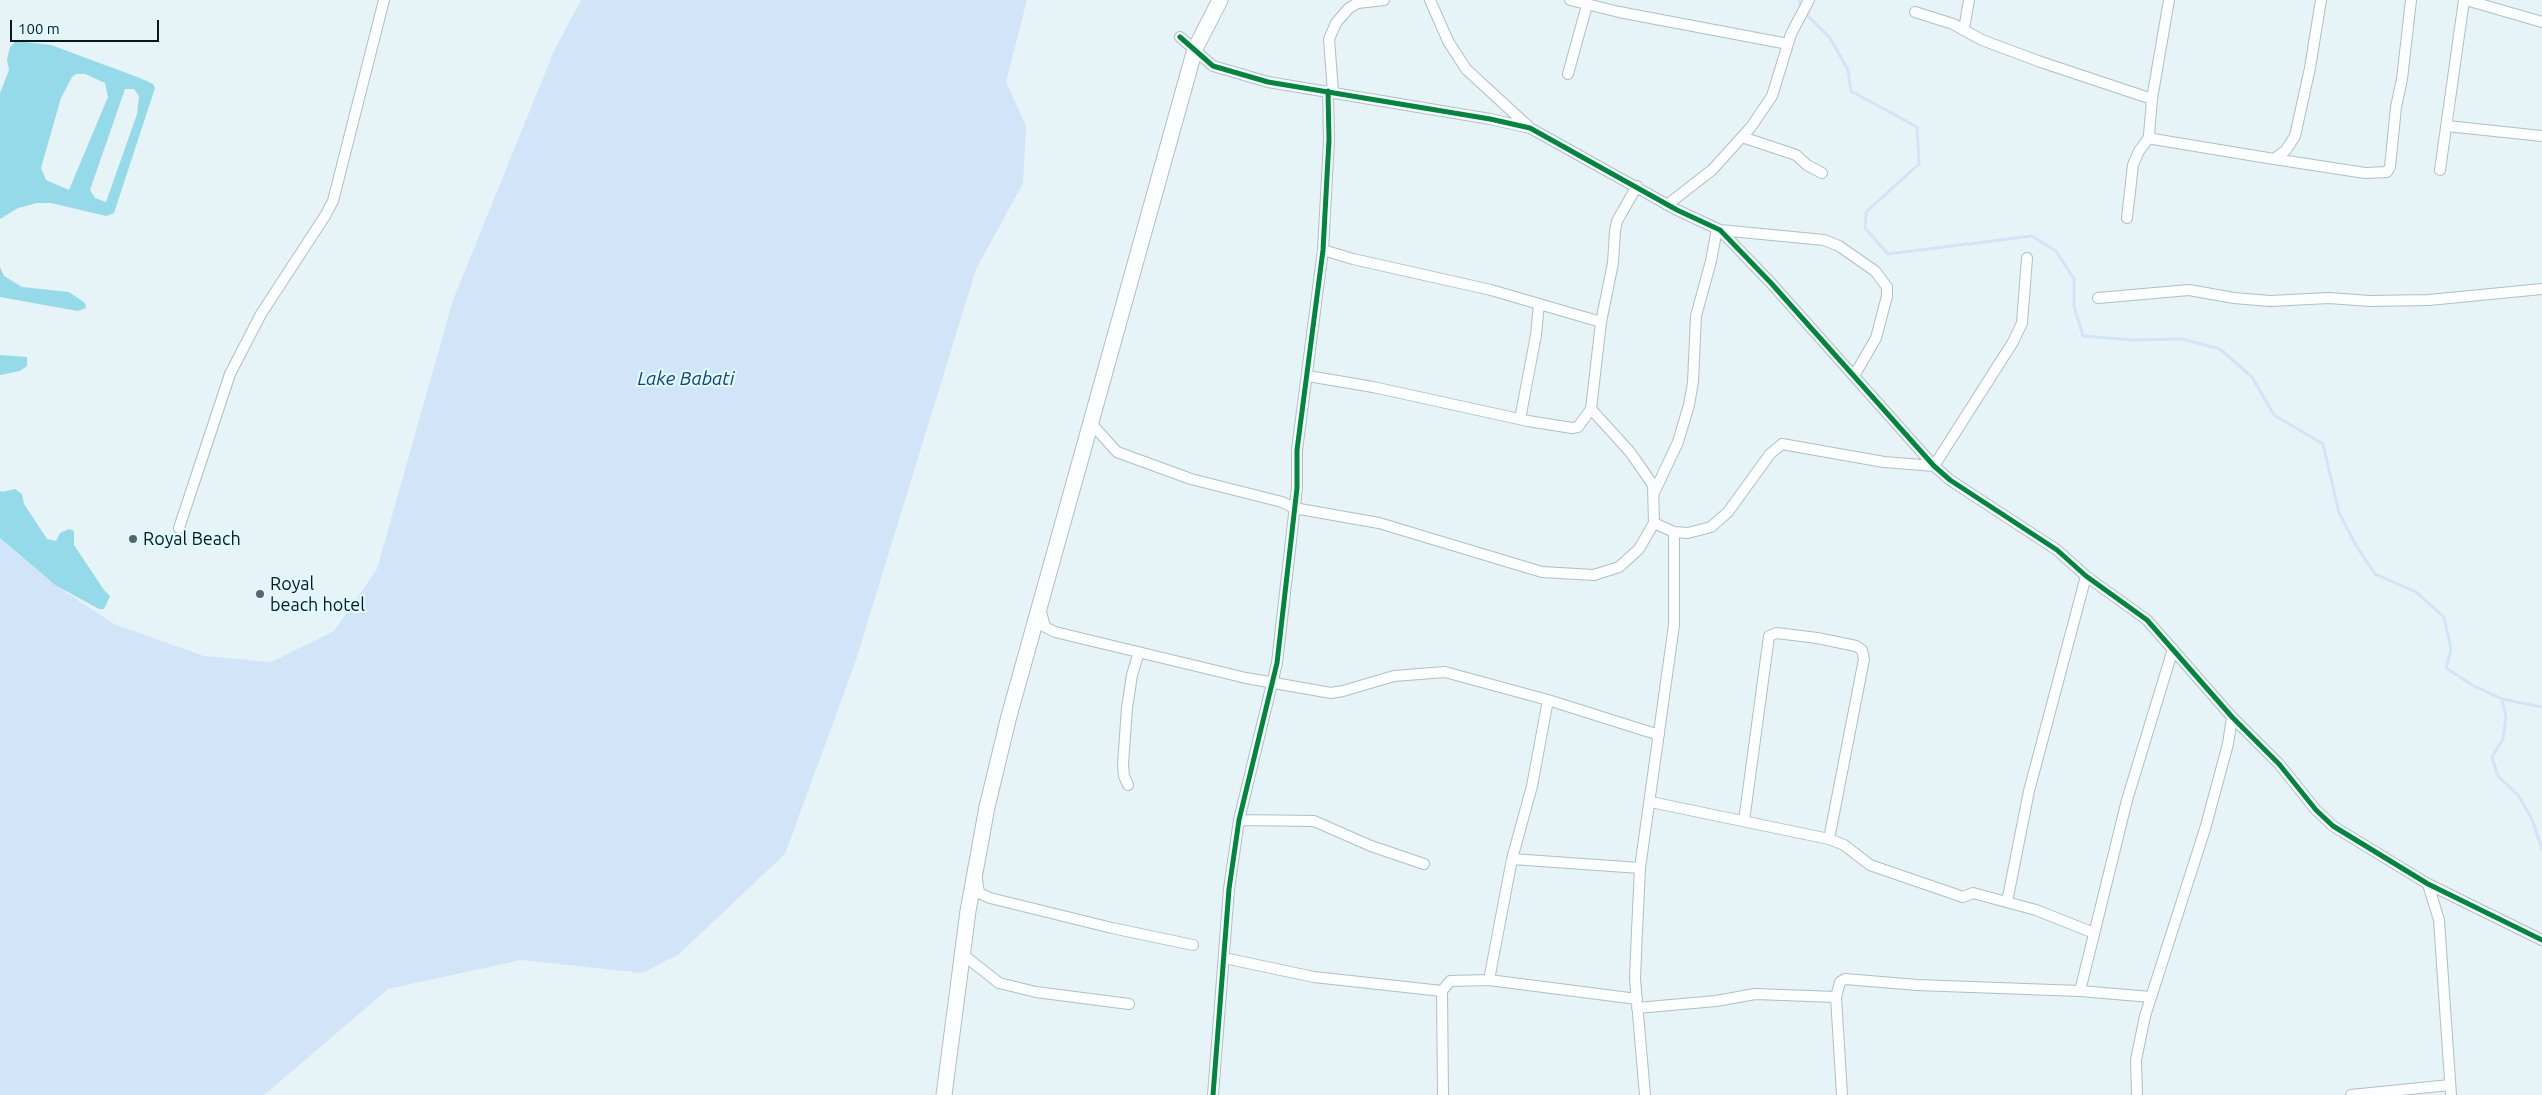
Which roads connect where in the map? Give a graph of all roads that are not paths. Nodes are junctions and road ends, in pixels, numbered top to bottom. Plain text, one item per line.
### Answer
1 (384, 0) edge
2 (1220, 0) edge
3 (1384, 0) edge
4 (1430, 0) edge
5 (1570, 0) edge
6 (1810, 0) edge
7 (1969, 0) edge
8 (2169, 0) edge
9 (2321, 0) edge
10 (2411, 0) edge
11 (2465, 0) edge
12 (2499, 4) edge
13 (1586, 5) junction
14 (1915, 12) dead end
15 (2542, 22) edge
16 (1964, 29) junction
17 (1180, 37) dead end
18 (1788, 44) junction
19 (1195, 49) junction
20 (1568, 74) dead end
21 (1330, 91) junction
22 (2152, 99) junction
23 (2447, 126) junction
24 (1530, 128) junction
25 (1742, 136) junction
26 (2150, 136) junction
27 (2542, 136) edge
28 (2274, 159) junction
29 (2440, 170) dead end
30 (1822, 173) dead end
31 (1637, 186) junction
32 (1668, 205) junction
33 (2127, 218) dead end
34 (1718, 229) junction
35 (1323, 250) junction
36 (2027, 258) dead end
37 (2542, 289) edge
38 (2098, 298) dead end
39 (1539, 304) junction
40 (1601, 322) junction
41 (1308, 376) junction
42 (1854, 376) junction
43 (1591, 409) junction
44 (1520, 419) junction
45 (1090, 422) junction
46 (1934, 466) junction
47 (1654, 493) junction
48 (1294, 508) junction
49 (1654, 524) junction
50 (179, 528) dead end
51 (1674, 532) junction
52 (2086, 576) junction
53 (1039, 603) junction
54 (2174, 649) junction
55 (1139, 652) junction
56 (1273, 683) junction
57 (1548, 700) junction
58 (2232, 717) junction
59 (1658, 735) junction
60 (1128, 785) dead end
61 (1651, 802) junction
62 (1239, 820) junction
63 (1744, 821) junction
64 (1829, 839) junction
65 (1512, 859) junction
66 (1424, 864) dead end
67 (975, 868) junction
68 (1640, 868) junction
69 (2428, 884) junction
70 (2006, 902) junction
71 (2094, 933) junction
72 (2542, 940) edge
73 (1193, 945) dead end
74 (961, 954) junction
75 (1224, 958) junction
76 (1489, 980) junction
77 (1442, 991) junction
78 (2080, 991) junction
79 (2151, 997) junction
80 (1836, 998) junction
81 (1637, 1003) junction
82 (1129, 1004) dead end
83 (2451, 1090) edge
84 (945, 1094) edge
85 (1214, 1095) edge
86 (1443, 1095) edge
87 (1645, 1095) edge
88 (1842, 1095) edge
89 (2137, 1095) edge
90 (2351, 1095) edge

1 - 50 street
2 - 19 highway
3 - 21 street
4 - 24 street
5 - 13 street
6 - 18 street
7 - 16 street
8 - 22 street
9 - 28 street
10 - 28 street
11 - 12 street
11 - 23 street
12 - 15 street
13 - 18 street
13 - 20 street
14 - 16 street
16 - 22 street
17 - 19 street
18 - 25 street
19 - 21 street
19 - 45 highway
21 - 24 street
21 - 35 street
22 - 26 street
23 - 27 street
23 - 29 street
24 - 31 street
25 - 30 street
25 - 32 street
26 - 28 street
26 - 33 street
31 - 32 street
31 - 40 street
32 - 34 street
34 - 42 street
34 - 42 street
34 - 47 street
35 - 39 street
35 - 41 street
36 - 46 street
37 - 38 street
39 - 40 street
39 - 44 street
40 - 43 street
41 - 44 street
41 - 48 street
42 - 46 street
43 - 44 street
43 - 47 street
45 - 48 street
45 - 53 highway
46 - 51 street
46 - 52 street
47 - 49 street
48 - 49 street
48 - 56 street
49 - 51 street
51 - 59 street
52 - 54 street
52 - 70 street
53 - 55 street
53 - 67 highway
54 - 58 street
54 - 71 street
55 - 56 street
55 - 60 street
56 - 57 street
56 - 62 street
57 - 59 street
57 - 65 street
58 - 69 street
58 - 79 street
59 - 61 street
61 - 63 street
61 - 68 street
62 - 66 street
62 - 75 street
63 - 64 street
63 - 64 street
64 - 70 street
65 - 68 street
65 - 76 street
67 - 73 street
67 - 74 highway
68 - 81 street
69 - 72 street
69 - 83 street
70 - 71 street
71 - 78 street
74 - 82 street
74 - 84 highway
75 - 77 street
75 - 85 street
76 - 77 street
76 - 81 street
77 - 86 street
78 - 79 street
78 - 80 street
79 - 89 street
80 - 81 street
80 - 88 street
81 - 87 street
83 - 90 street

